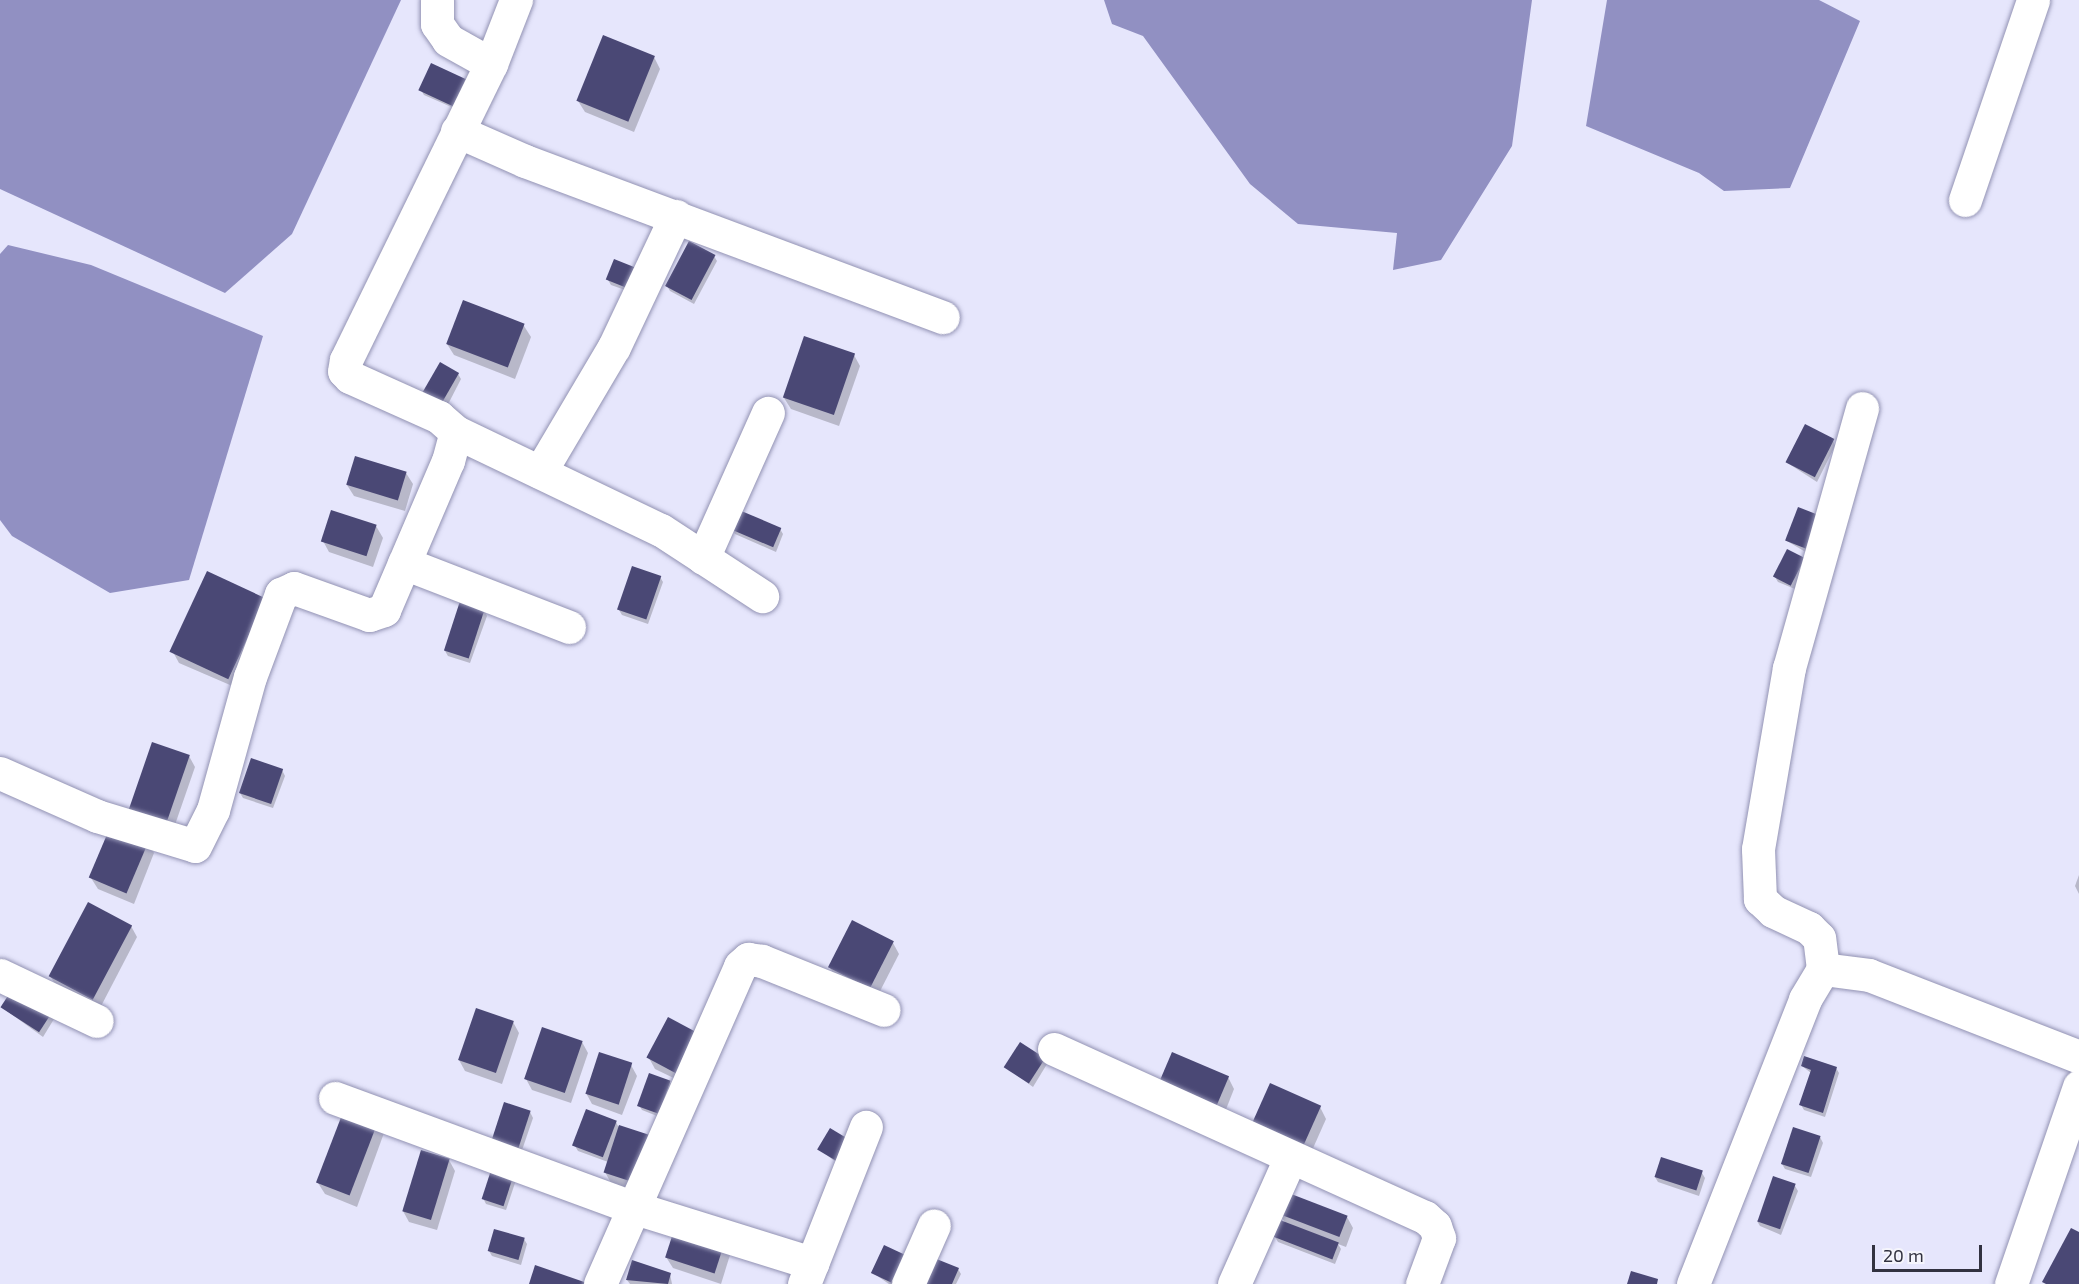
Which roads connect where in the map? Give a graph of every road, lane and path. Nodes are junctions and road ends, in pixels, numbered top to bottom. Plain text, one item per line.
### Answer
1 (438, 0) edge
2 (516, 0) edge
3 (2033, 0) edge
4 (491, 64) junction
5 (457, 131) junction
6 (1965, 200) dead end
7 (676, 216) junction
8 (943, 317) dead end
9 (1862, 408) dead end
10 (768, 413) dead end
11 (456, 432) junction
12 (540, 472) junction
13 (703, 558) junction
14 (404, 563) junction
15 (762, 596) dead end
16 (569, 627) dead end
17 (0, 774) edge
18 (1823, 969) junction
19 (0, 975) edge
20 (884, 1010) dead end
21 (97, 1021) dead end
22 (1054, 1049) dead end
23 (2079, 1058) edge
24 (2079, 1086) edge
25 (335, 1098) dead end
26 (866, 1127) dead end
27 (1290, 1158) junction
28 (632, 1207) junction
29 (934, 1225) dead end
30 (808, 1274) edge
31 (600, 1284) edge
32 (908, 1284) edge
33 (1234, 1284) edge
34 (1422, 1284) edge
35 (1693, 1284) edge
36 (2011, 1284) edge

1 - 4 street
2 - 4 street
3 - 6 street
4 - 5 street
5 - 7 street
5 - 11 street
7 - 8 street
7 - 12 street
9 - 18 street
10 - 13 street
11 - 12 street
11 - 14 street
12 - 13 street
13 - 15 street
14 - 16 street
14 - 17 street
18 - 23 street
18 - 35 street
19 - 21 street
20 - 28 street
22 - 27 street
24 - 36 street
25 - 28 street
26 - 30 street
27 - 33 street
27 - 34 street
28 - 30 street
28 - 31 street
29 - 32 street

